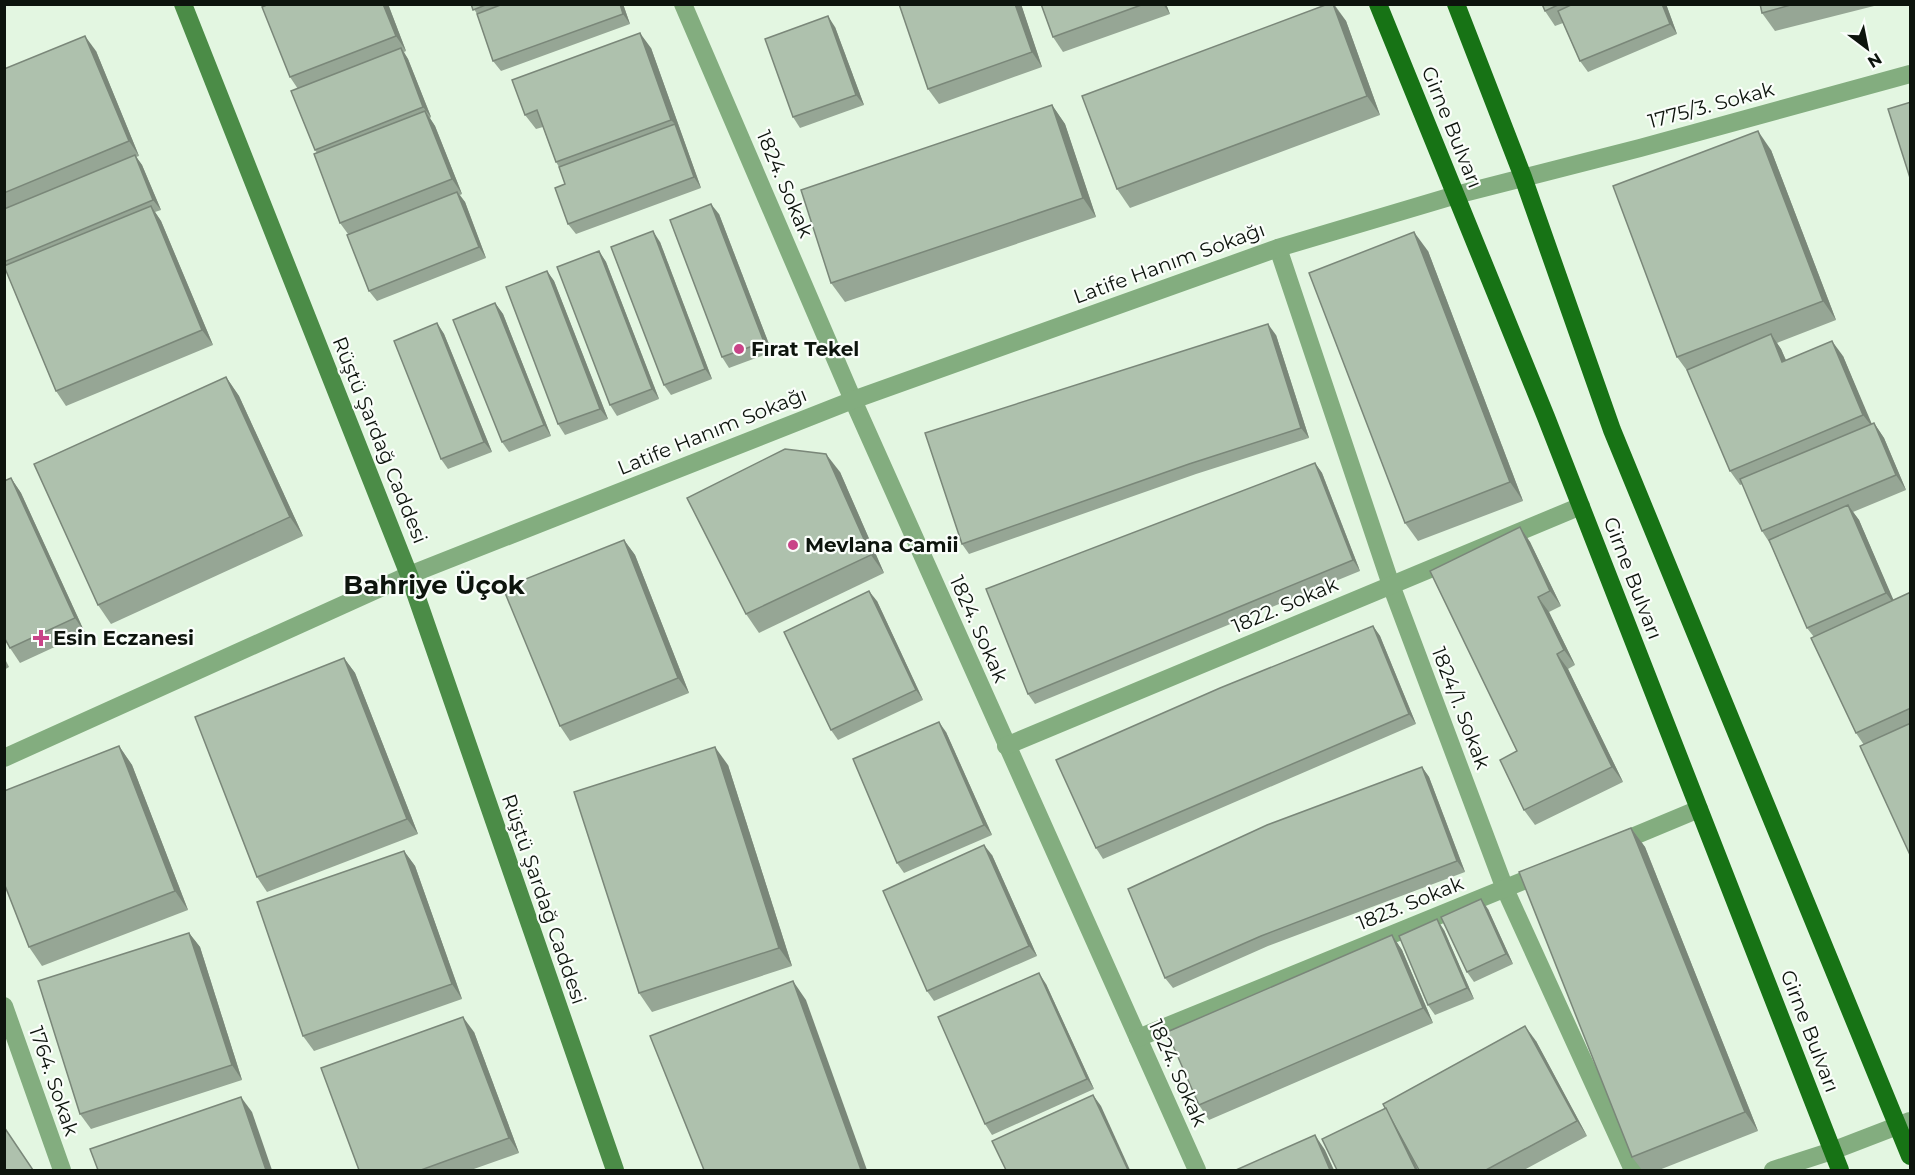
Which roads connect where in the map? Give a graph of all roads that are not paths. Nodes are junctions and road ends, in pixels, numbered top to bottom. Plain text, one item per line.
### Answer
1 (183, 4) edge
2 (683, 4) edge
3 (1378, 4) edge
4 (1456, 4) edge
5 (1911, 74) edge
6 (1523, 177) junction
7 (1456, 195) junction
8 (1278, 248) junction
9 (853, 400) junction
10 (1581, 506) junction
11 (409, 575) junction
12 (1391, 585) junction
13 (1006, 746) junction
14 (4, 758) edge
15 (1699, 809) junction
16 (1602, 849) edge
17 (1559, 867) edge
18 (1505, 889) junction
19 (4, 1006) edge
20 (1138, 1038) junction
21 (1905, 1123) edge
22 (1833, 1151) junction
23 (1911, 1156) edge
24 (62, 1170) edge
25 (615, 1170) edge
26 (1197, 1170) edge
27 (1634, 1170) edge
28 (1773, 1170) edge
29 (1840, 1170) edge

1 - 11 street, Rüştü Şardağ Caddesi
2 - 9 street, 1824. Sokak
3 - 7 main road, Girne Bulvarı
4 - 6 main road, Girne Bulvarı
5 - 6 street, 1775/3. Sokak
6 - 7 street, 1775/3. Sokak
6 - 21 main road, Girne Bulvarı
7 - 8 street, Latife Hanım Sokağı
7 - 10 main road, Girne Bulvarı
8 - 9 street, Latife Hanım Sokağı
8 - 12 street, 1824/1. Sokak
9 - 11 street, Latife Hanım Sokağı
9 - 13 street, 1824. Sokak
10 - 12 street, 1822. Sokak
10 - 15 main road, Girne Bulvarı
11 - 14 street, Latife Hanım Sokağı
11 - 25 street, Rüştü Şardağ Caddesi
12 - 13 street, 1822. Sokak
12 - 18 street, 1824/1. Sokak
13 - 20 street, 1824. Sokak
15 - 16 street
15 - 22 main road, Girne Bulvarı
17 - 18 street, 1823. Sokak
18 - 20 street, 1823. Sokak
18 - 27 street, 1824/1. Sokak
19 - 24 street, 1764. Sokak
20 - 26 street, 1824. Sokak
21 - 22 street
21 - 23 main road, Girne Bulvarı
22 - 28 street
22 - 29 main road, Girne Bulvarı

